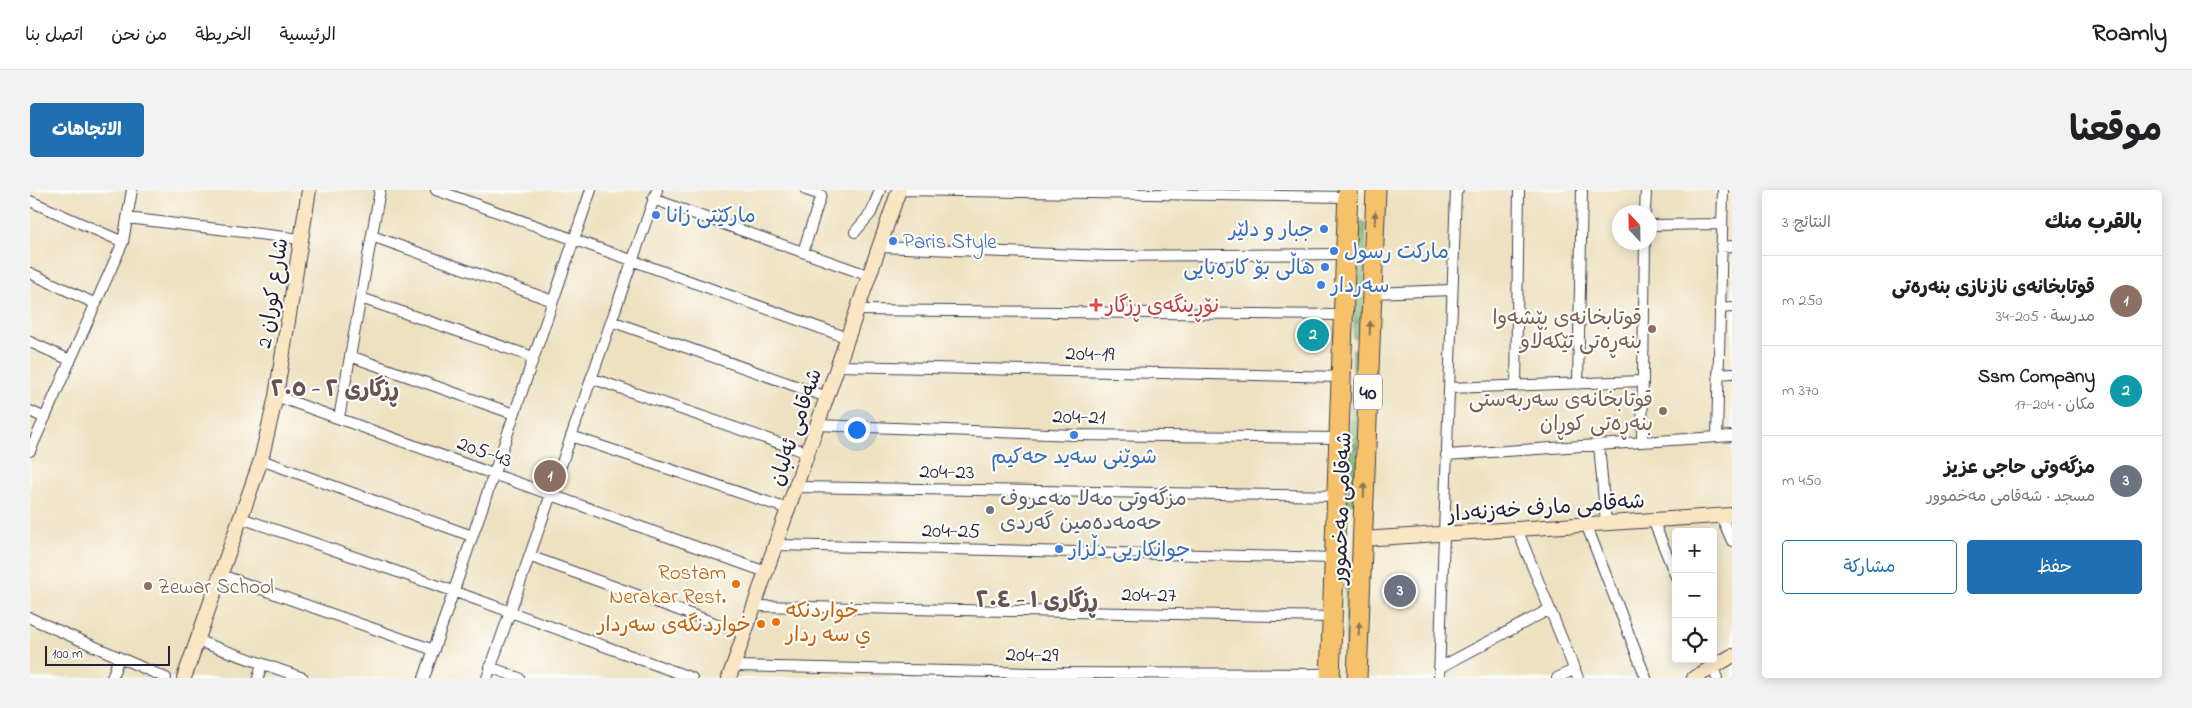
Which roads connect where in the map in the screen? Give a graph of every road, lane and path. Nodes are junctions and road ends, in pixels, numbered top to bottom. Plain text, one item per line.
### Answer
1 (132, 190) edge
2 (309, 190) edge
3 (380, 190) edge
4 (436, 190) edge
5 (591, 190) edge
6 (806, 190) edge
7 (880, 190) edge
8 (899, 190) edge
9 (1376, 190) edge
10 (1457, 190) edge
11 (1519, 190) edge
12 (1582, 190) edge
13 (1646, 190) edge
14 (1722, 190) edge
15 (1118, 192) edge
16 (1348, 194) edge
17 (655, 195) edge
18 (30, 201) edge
19 (1645, 205) edge
20 (127, 218) junction
21 (1657, 224) edge
22 (1722, 224) junction
23 (855, 232) dead end
24 (372, 236) junction
25 (301, 239) junction
26 (574, 239) junction
27 (123, 242) junction
28 (880, 247) junction
29 (1727, 247) edge
30 (1645, 250) edge
31 (803, 252) junction
32 (1346, 254) junction
33 (632, 260) junction
34 (30, 273) edge
35 (870, 276) junction
36 (1452, 290) junction
37 (1372, 293) junction
38 (361, 298) junction
39 (553, 300) junction
40 (96, 304) junction
41 (1732, 307) edge
42 (1720, 308) junction
43 (858, 310) junction
44 (1344, 314) junction
45 (611, 321) junction
46 (848, 338) junction
47 (30, 342) edge
48 (350, 356) junction
49 (533, 357) junction
50 (70, 360) junction
51 (838, 366) junction
52 (1732, 373) edge
53 (1718, 374) junction
54 (1342, 377) junction
55 (591, 378) junction
56 (1642, 381) junction
57 (1578, 384) junction
58 (1516, 386) junction
59 (1449, 388) junction
60 (276, 396) junction
61 (827, 397) junction
62 (30, 411) edge
63 (514, 414) junction
64 (45, 418) junction
65 (339, 418) junction
66 (817, 425) junction
67 (571, 436) junction
68 (1732, 436) edge
69 (1717, 437) junction
70 (1340, 438) junction
71 (1642, 442) junction
72 (1599, 445) junction
73 (30, 451) edge
74 (808, 453) junction
75 (1446, 455) junction
76 (261, 460) junction
77 (493, 474) junction
78 (796, 487) junction
79 (551, 495) junction
80 (1338, 496) junction
81 (788, 509) junction
82 (1726, 515) edge
83 (241, 518) junction
84 (1653, 520) junction
85 (1606, 523) junction
86 (1586, 524) junction
87 (1517, 529) junction
88 (1444, 534) junction
89 (472, 536) junction
90 (1362, 539) junction
91 (1732, 541) edge
92 (776, 545) junction
93 (529, 556) junction
94 (1335, 558) junction
95 (766, 572) junction
96 (1674, 573) edge
97 (221, 575) junction
98 (453, 591) junction
99 (754, 606) junction
100 (1550, 608) junction
101 (509, 614) junction
102 (1333, 617) junction
103 (30, 618) edge
104 (745, 634) junction
105 (198, 640) junction
106 (434, 650) junction
107 (1732, 656) edge
108 (119, 657) junction
109 (262, 664) junction
110 (490, 667) junction
111 (1713, 668) edge
112 (732, 672) edge
113 (1439, 673) edge
114 (1577, 673) edge
115 (1330, 676) edge
116 (112, 678) edge
117 (166, 678) edge
118 (184, 678) edge
119 (258, 678) edge
120 (303, 678) edge
121 (424, 678) edge
122 (487, 678) edge
123 (519, 678) edge
124 (692, 678) edge
125 (1357, 678) edge
126 (1557, 678) edge
127 (1646, 678) edge
128 (1694, 678) edge

1 - 20 street
2 - 25 street, شارع كوران 2
3 - 24 street
4 - 26 street
5 - 26 street
6 - 31 street
7 - 23 street
8 - 15 street
8 - 28 street, شەقامی ئەلبان
37 -> 9 highway, شەقامی مەخموور / 40
10 - 36 street
11 - 58 street
12 - 57 street
13 - 19 street
14 - 22 street
15 - 16 street
16 - 32 highway, شەقامی مەخموور / 40
17 - 31 street
17 - 33 street
18 - 27 street
20 - 25 street
20 - 27 street
21 - 22 street
22 - 29 street
24 - 38 street
24 - 39 street
25 - 60 street, شارع كوران 2
26 - 33 street
26 - 39 street
27 - 40 street
28 - 32 street
28 - 35 street, شەقامی ئەلبان
29 - 42 street
30 - 56 street
31 - 35 street
32 - 44 highway, شەقامی مەخموور / 40
33 - 45 street
33 - 46 street
34 - 40 street
35 - 43 street, شەقامی ئەلبان
36 - 37 street
36 - 59 street
90 -> 37 highway, شەقامی مەخموور / 40
38 - 48 street
38 - 49 street
39 - 49 street
40 - 50 street
41 - 42 street
42 - 53 street
43 - 44 street
43 - 46 street, شەقامی ئەلبان
44 - 54 highway, شەقامی مەخموور / 40
45 - 55 street
45 - 61 street
46 - 51 street, شەقامی ئەلبان
47 - 50 street
48 - 63 street
48 - 65 street
49 - 63 street
50 - 64 street
51 - 54 street, 204-19
51 - 61 street, شەقامی ئەلبان
52 - 53 street
53 - 69 street
54 - 70 highway, شەقامی مەخموور / 40
55 - 67 street
55 - 74 street
56 - 57 street
56 - 71 street
57 - 58 street
58 - 59 street
59 - 75 street
60 - 65 street, 205-43
60 - 76 street, شارع كوران 2
61 - 66 street, شەقامی ئەلبان
62 - 64 street
63 - 77 street
64 - 73 street
65 - 77 street, 205-43
66 - 70 street, 204-21
66 - 74 street, شەقامی ئەلبان
67 - 79 street
67 - 81 street
68 - 69 street
69 - 71 street
70 - 80 highway, شەقامی مەخموور / 40
71 - 72 street
72 - 75 street
72 - 85 street
74 - 78 street, شەقامی ئەلبان
75 - 88 street
76 - 83 street, شارع كوران 2
76 - 89 street
77 - 79 street, 205-43
77 - 89 street
78 - 80 street, 204-23
78 - 81 street, شەقامی ئەلبان
79 - 93 street
79 - 95 street, 205-43
80 - 94 highway, شەقامی مەخموور / 40
81 - 92 street, شەقامی ئەلبان
82 - 84 street, شەقامی مارف خەزنەدار
82 - 91 street
83 - 97 street, شارع كوران 2
83 - 98 street
84 - 85 street, شەقامی مارف خەزنەدار
84 - 96 street
85 - 86 street, شەقامی مارف خەزنەدار
86 - 87 street, شەقامی مارف خەزنەدار
86 - 127 street
87 - 88 street, شەقامی مارف خەزنەدار
87 - 100 street
88 - 90 street, شەقامی مارف خەزنەدار
88 - 113 street
89 - 98 street
125 -> 90 highway, شەقامی مەخموور / 40
92 - 94 street, 204-25
92 - 95 street, شەقامی ئەلبان
93 - 101 street
93 - 104 street
94 - 102 highway, شەقامی مەخموور / 40
95 - 99 street, شەقامی ئەلبان
97 - 105 street, شارع كوران 2
97 - 106 street
98 - 101 street
98 - 106 street
99 - 102 street, 204-27
99 - 104 street, شەقامی ئەلبان
100 - 113 street
100 - 114 street
101 - 110 street
101 - 124 street
102 - 115 highway, شەقامی مەخموور / 40
103 - 108 street
104 - 112 street, شەقامی ئەلبان
105 - 109 street
105 - 118 street, شارع كوران 2
106 - 121 street
107 - 111 street
108 - 116 street
108 - 117 street
109 - 119 street
109 - 120 street
110 - 122 street
110 - 123 street
111 - 128 street
112 - 115 street, 204-29
114 - 126 street

